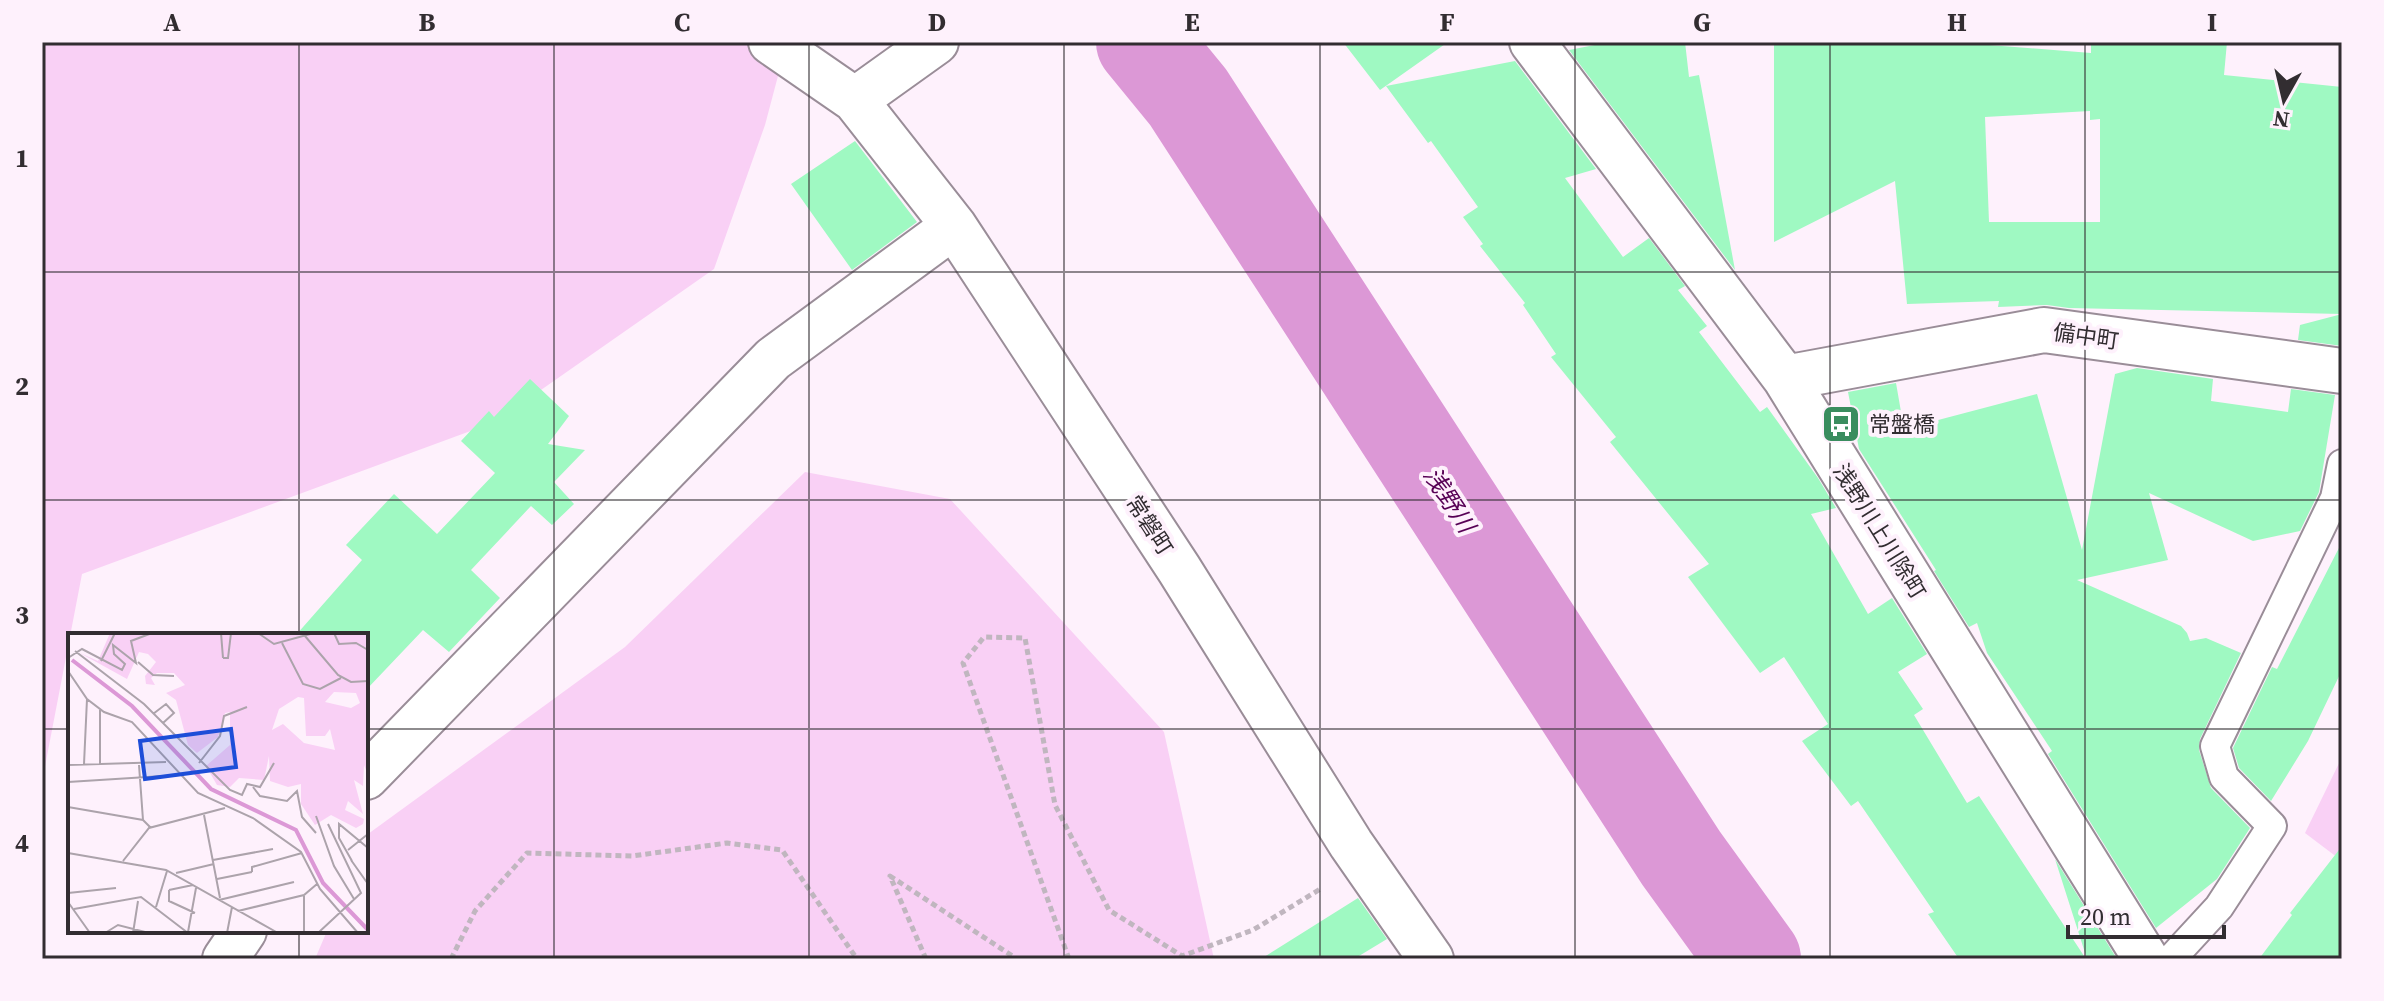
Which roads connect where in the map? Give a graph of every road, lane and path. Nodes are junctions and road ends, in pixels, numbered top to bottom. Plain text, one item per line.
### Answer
1 (771, 42) edge
2 (936, 42) edge
3 (1532, 42) edge
4 (855, 100) junction
5 (954, 226) junction
6 (2342, 371) edge
7 (1785, 378) junction
8 (2342, 464) edge
9 (368, 775) edge
10 (1351, 844) junction
11 (243, 933) edge
12 (225, 959) edge
13 (451, 959) edge
14 (857, 959) edge
15 (926, 959) edge
16 (1017, 959) edge
17 (1069, 959) edge
18 (1431, 959) edge
19 (2146, 959) edge
20 (2171, 959) edge

1 - 4 street, 常磐町
2 - 4 street
3 - 7 street, 浅野川上川除町
4 - 5 street, 常磐町
5 - 9 street
5 - 10 street, 常磐町
6 - 7 street, 備中町
7 - 19 street, 浅野川上川除町
8 - 20 lane
10 - 17 path
10 - 18 street, 常磐町
11 - 12 street
13 - 14 path
15 - 16 path

